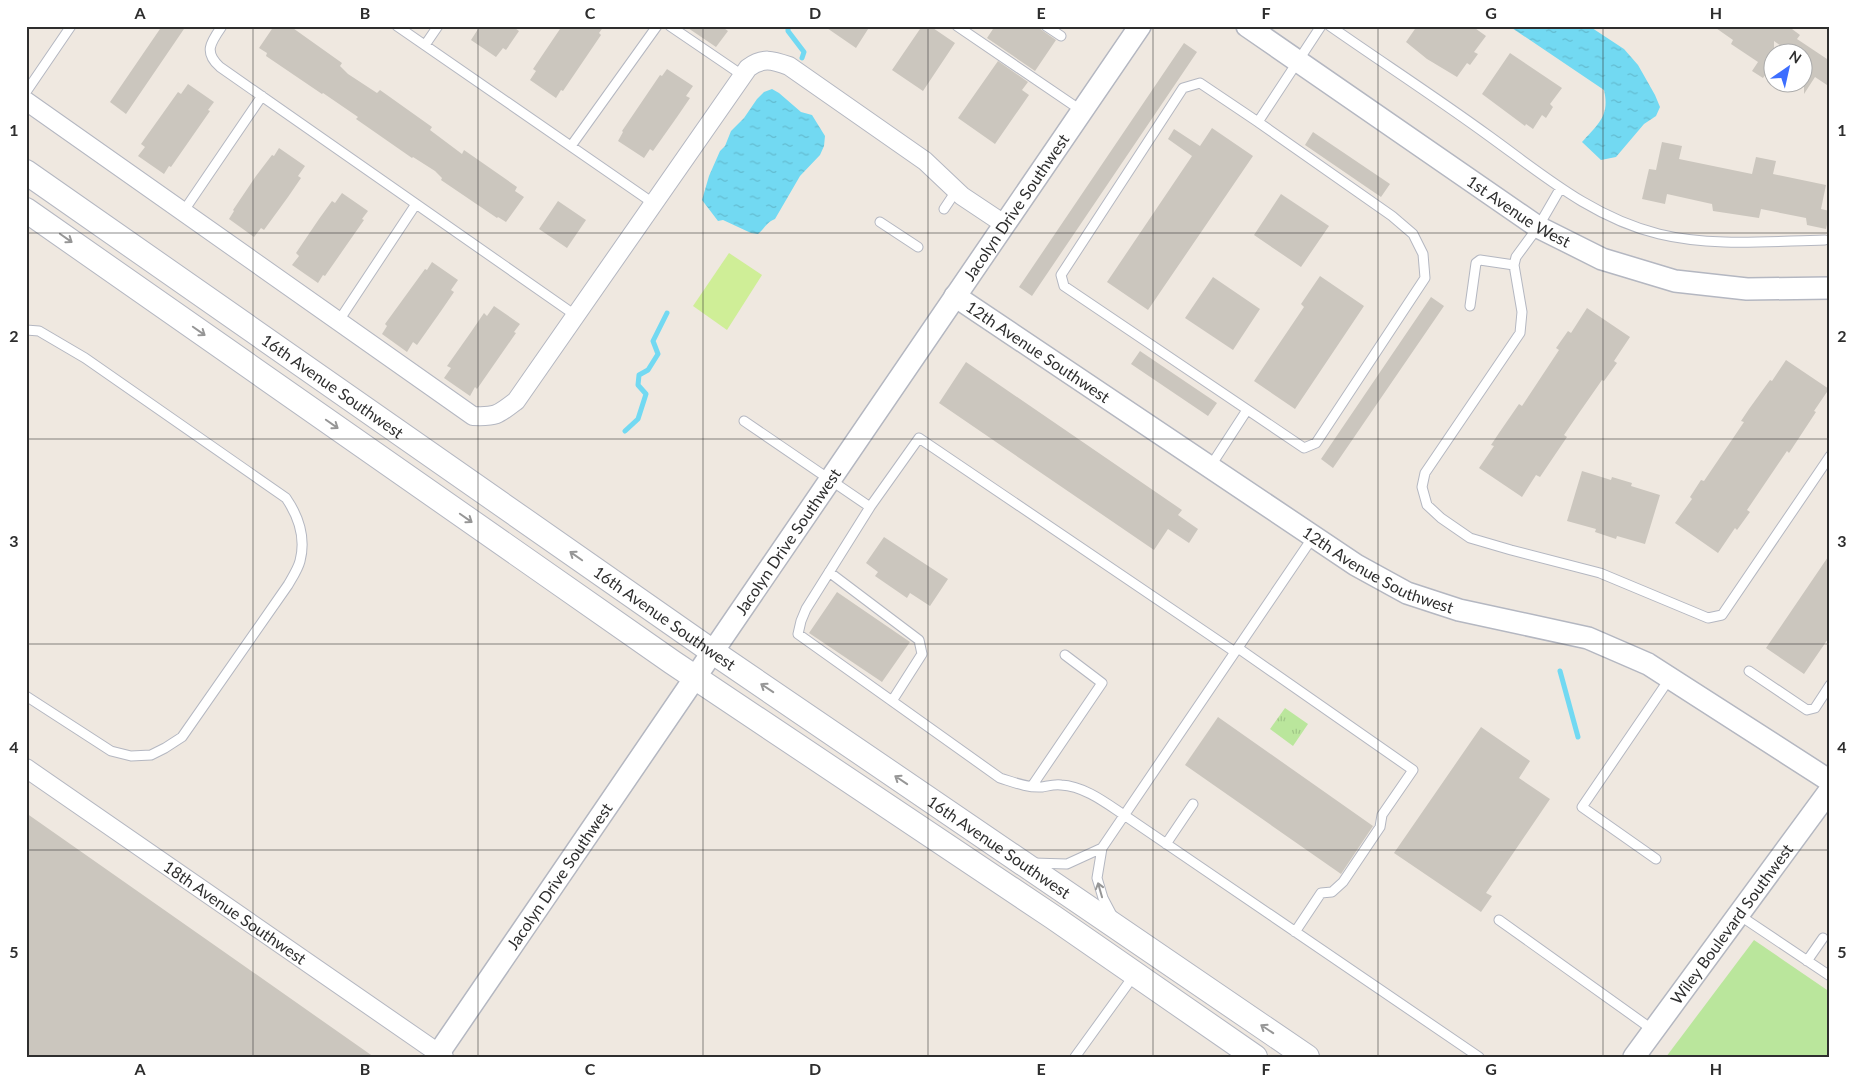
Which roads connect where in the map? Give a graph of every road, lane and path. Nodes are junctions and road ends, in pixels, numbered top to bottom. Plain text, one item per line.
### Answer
1 (71, 26) edge
2 (222, 26) edge
3 (397, 26) edge
4 (438, 26) edge
5 (656, 26) edge
6 (670, 26) edge
7 (957, 26) edge
8 (1046, 26) edge
9 (1140, 26) edge
10 (1247, 26) edge
11 (1321, 26) edge
12 (1330, 26) edge
13 (1061, 36) dead end
14 (425, 45) junction
15 (1298, 61) junction
16 (742, 75) junction
17 (26, 92) edge
18 (262, 96) junction
19 (26, 101) edge
20 (1082, 111) junction
21 (1258, 122) junction
22 (571, 146) junction
23 (26, 172) edge
24 (1560, 189) junction
25 (956, 191) junction
26 (653, 203) junction
27 (416, 204) junction
28 (944, 209) dead end
29 (26, 210) edge
30 (183, 212) junction
31 (880, 222) dead end
32 (1004, 224) junction
33 (1538, 226) junction
34 (1825, 240) dead end
35 (918, 247) dead end
36 (1514, 265) junction
37 (1830, 288) edge
38 (956, 296) junction
39 (1470, 306) dead end
40 (575, 315) junction
41 (338, 322) junction
42 (26, 330) edge
43 (1247, 410) junction
44 (744, 421) dead end
45 (1830, 456) edge
46 (1210, 467) junction
47 (830, 479) junction
48 (870, 507) junction
49 (1313, 537) junction
50 (829, 572) junction
51 (1237, 650) junction
52 (713, 652) junction
53 (1066, 655) dead end
54 (1749, 671) dead end
55 (695, 678) junction
56 (1670, 678) junction
57 (1830, 685) edge
58 (30, 698) edge
59 (892, 701) junction
60 (26, 709) edge
61 (26, 768) edge
62 (1830, 780) edge
63 (1032, 786) junction
64 (1830, 790) edge
65 (1193, 804) dead end
66 (1124, 815) junction
67 (1166, 844) junction
68 (1102, 848) junction
69 (955, 852) junction
70 (1656, 859) dead end
71 (1022, 862) junction
72 (1082, 903) junction
73 (1738, 914) junction
74 (1499, 920) dead end
75 (1119, 928) junction
76 (1295, 932) junction
77 (1823, 938) dead end
78 (1807, 961) junction
79 (1135, 974) junction
80 (1830, 976) edge
81 (1653, 1030) junction
82 (440, 1056) edge
83 (1075, 1057) edge
84 (1255, 1057) edge
85 (1307, 1057) edge
86 (1479, 1057) edge
87 (1634, 1057) edge

1 - 17 lane
2 - 18 lane
3 - 14 lane
4 - 14 lane
5 - 22 lane
6 - 16 lane
7 - 20 lane
8 - 13 lane
9 - 20 street, Jacolyn Drive Southwest
10 - 15 street, 1st Avenue West
11 - 15 lane
12 - 24 lane
14 - 22 lane
15 - 21 lane
15 - 33 street, 1st Avenue West
16 - 25 street
16 - 26 street
18 - 27 lane
18 - 30 lane
19 - 30 street
20 - 32 street, Jacolyn Drive Southwest
21 - 43 lane
21 - 43 lane
22 - 26 lane
52 -> 23 main road, 16th Avenue Southwest
24 - 33 lane
24 - 34 lane
25 - 28 lane
25 - 32 street
26 - 40 street
27 - 40 lane
27 - 41 lane
29 -> 55 main road, 16th Avenue Southwest
30 - 41 street
31 - 35 lane
32 - 38 street, Jacolyn Drive Southwest
33 - 36 lane
33 - 37 street, 1st Avenue West
36 - 39 lane
36 - 45 lane
38 - 46 street, 12th Avenue Southwest
38 - 47 street, Jacolyn Drive Southwest
40 - 41 street
42 - 58 lane
43 - 46 lane
44 - 47 lane
46 - 49 street, 12th Avenue Southwest
47 - 48 lane
47 - 52 street, Jacolyn Drive Southwest
48 - 50 lane
48 - 51 lane
49 - 51 lane
49 - 56 street, 12th Avenue Southwest
50 - 59 lane
50 - 59 lane
51 - 66 lane
51 - 76 lane
52 - 55 street, Jacolyn Drive Southwest
71 -> 52 main road, 16th Avenue Southwest
53 - 63 lane
54 - 57 lane
55 - 69 main road, 16th Avenue Southwest
55 - 82 street, Jacolyn Drive Southwest
56 - 62 street, 12th Avenue Southwest
56 - 70 lane
58 - 60 lane
59 - 63 lane
61 - 82 street, 18th Avenue Southwest
63 - 66 lane
64 - 73 street, Wiley Boulevard Southwest
65 - 67 lane
66 - 67 lane
66 - 68 lane
67 - 76 lane
68 - 71 lane
75 -> 68 lane
69 - 72 main road
69 - 79 main road, 16th Avenue Southwest
71 - 72 main road, 16th Avenue Southwest
72 - 75 main road, 16th Avenue Southwest
73 - 78 lane
73 - 81 street, Wiley Boulevard Southwest
74 - 81 lane
85 -> 75 main road, 16th Avenue Southwest
76 - 86 lane
77 - 78 lane
78 - 80 lane
79 - 83 lane
79 - 84 main road, 16th Avenue Southwest
81 - 87 street, Wiley Boulevard Southwest

